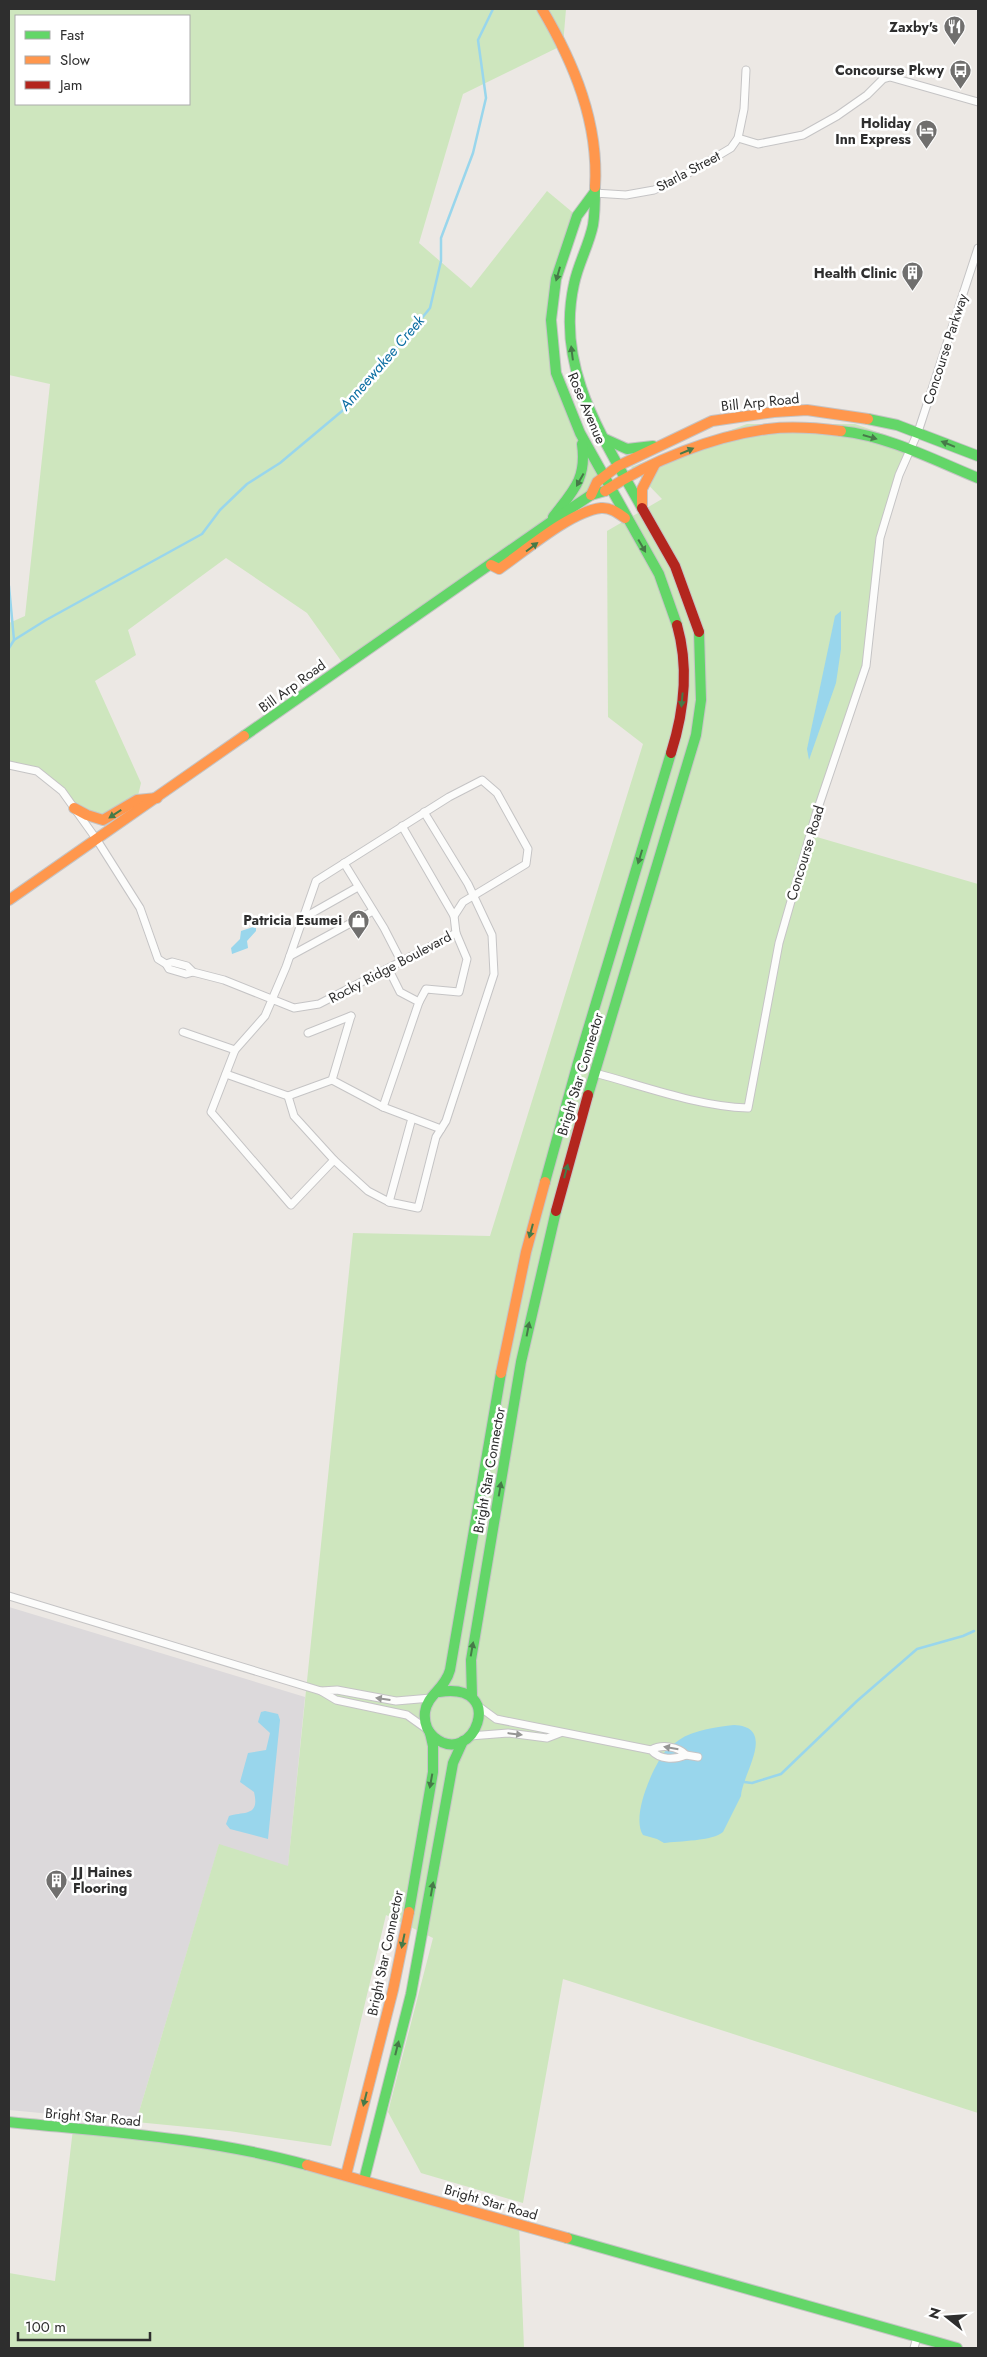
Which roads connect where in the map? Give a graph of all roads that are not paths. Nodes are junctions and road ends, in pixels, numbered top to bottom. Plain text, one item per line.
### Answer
1 (542, 9) edge
2 (746, 70) dead end
3 (978, 102) edge
4 (738, 138) junction
5 (594, 193) junction
6 (978, 248) edge
7 (918, 432) junction
8 (580, 433) junction
9 (604, 439) junction
10 (666, 443) junction
11 (912, 450) junction
12 (978, 456) edge
13 (655, 464) junction
14 (618, 466) junction
15 (604, 477) junction
16 (626, 477) junction
17 (978, 478) edge
18 (611, 488) junction
19 (592, 495) junction
20 (642, 507) junction
21 (628, 520) junction
22 (548, 524) junction
23 (491, 565) junction
24 (9, 765) edge
25 (158, 798) junction
26 (74, 808) junction
27 (424, 812) junction
28 (402, 826) junction
29 (97, 840) junction
30 (344, 863) junction
31 (358, 887) junction
32 (474, 896) junction
33 (9, 900) edge
34 (373, 911) junction
35 (454, 916) junction
36 (304, 917) junction
37 (456, 933) junction
38 (290, 956) junction
39 (401, 961) junction
40 (388, 968) junction
41 (272, 999) junction
42 (419, 1002) junction
43 (183, 1032) dead end
44 (308, 1033) dead end
45 (235, 1050) junction
46 (595, 1073) junction
47 (226, 1074) junction
48 (332, 1080) junction
49 (288, 1096) junction
50 (383, 1107) junction
51 (412, 1118) junction
52 (441, 1129) junction
53 (334, 1160) junction
54 (389, 1202) junction
55 (9, 1596) edge
56 (321, 1691) junction
57 (435, 1695) junction
58 (474, 1701) junction
59 (429, 1731) junction
60 (560, 1733) junction
61 (466, 1739) junction
62 (698, 1757) dead end
63 (9, 2122) edge
64 (346, 2175) junction
65 (364, 2180) junction
66 (917, 2337) junction
67 (914, 2348) edge
68 (957, 2348) edge

1 - 5 street, Rose Avenue
2 - 4 street
3 - 4 street
4 - 5 street, Starla Street
5 -> 8 street, Rose Avenue
9 -> 5 street, Rose Avenue
6 - 7 street, Concourse Parkway
7 - 10 street, Bill Arp Road
7 - 11 street, Concourse Parkway
12 -> 7 street, Bill Arp Road
8 - 15 street, Rose Avenue
8 -> 22 street
9 - 10 street
9 - 14 street, Rose Avenue
10 - 14 street, Bill Arp Road
13 -> 11 street, Bill Arp Road
11 - 17 street, Bill Arp Road
11 - 46 street, Concourse Road
13 - 16 street, Bill Arp Road
13 - 20 street
14 - 15 street, Bill Arp Road
14 - 16 street, Rose Avenue
15 - 18 street, Rose Avenue
15 - 19 street, Bill Arp Road
16 - 18 street, Bill Arp Road
16 - 20 street, Bright Star Connector
18 - 19 street, Bill Arp Road
18 - 21 street, Bright Star Connector
19 - 22 street, Bill Arp Road
20 - 46 street, Bright Star Connector
23 -> 21 street
21 -> 57 street, Bright Star Connector
22 - 23 street, Bill Arp Road
23 - 25 street, Bill Arp Road
24 - 26 street, Rocky Ridge Boulevard
25 -> 26 street
25 - 29 street, Bill Arp Road
26 - 29 street, Rocky Ridge Boulevard
27 - 28 street
27 - 32 street
27 - 32 street, Rocky Ridge Boulevard
28 - 30 street
28 - 35 street
29 - 33 street, Bill Arp Road
29 - 41 street, Rocky Ridge Boulevard
30 - 31 street
30 - 36 street
31 - 34 street
31 - 36 street
32 - 35 street, Rocky Ridge Boulevard
32 - 52 street
34 - 38 street
34 - 39 street
35 - 37 street, Rocky Ridge Boulevard
36 - 38 street
37 - 39 street, Rocky Ridge Boulevard
37 - 42 street
38 - 41 street
39 - 40 street, Rocky Ridge Boulevard
40 - 41 street, Rocky Ridge Boulevard
40 - 42 street
41 - 45 street
42 - 50 street
43 - 45 street
44 - 48 street
45 - 47 street
58 -> 46 street, Bright Star Connector
47 - 49 street
47 - 53 street
48 - 49 street
48 - 50 street
49 - 53 street
50 - 51 street
51 - 52 street
51 - 54 street
52 - 54 street
53 - 54 street
55 - 56 street
57 -> 56 street
56 - 59 street
57 - 58 street
57 - 59 street
58 - 60 street
58 - 61 street
59 - 61 street
59 -> 64 street, Bright Star Connector
61 -> 60 street
60 - 62 street
65 -> 61 street
63 - 64 street, Bright Star Road
64 - 65 street, Bright Star Road
65 - 66 street, Bright Star Road
66 - 67 street
66 - 68 street, Bright Star Road

